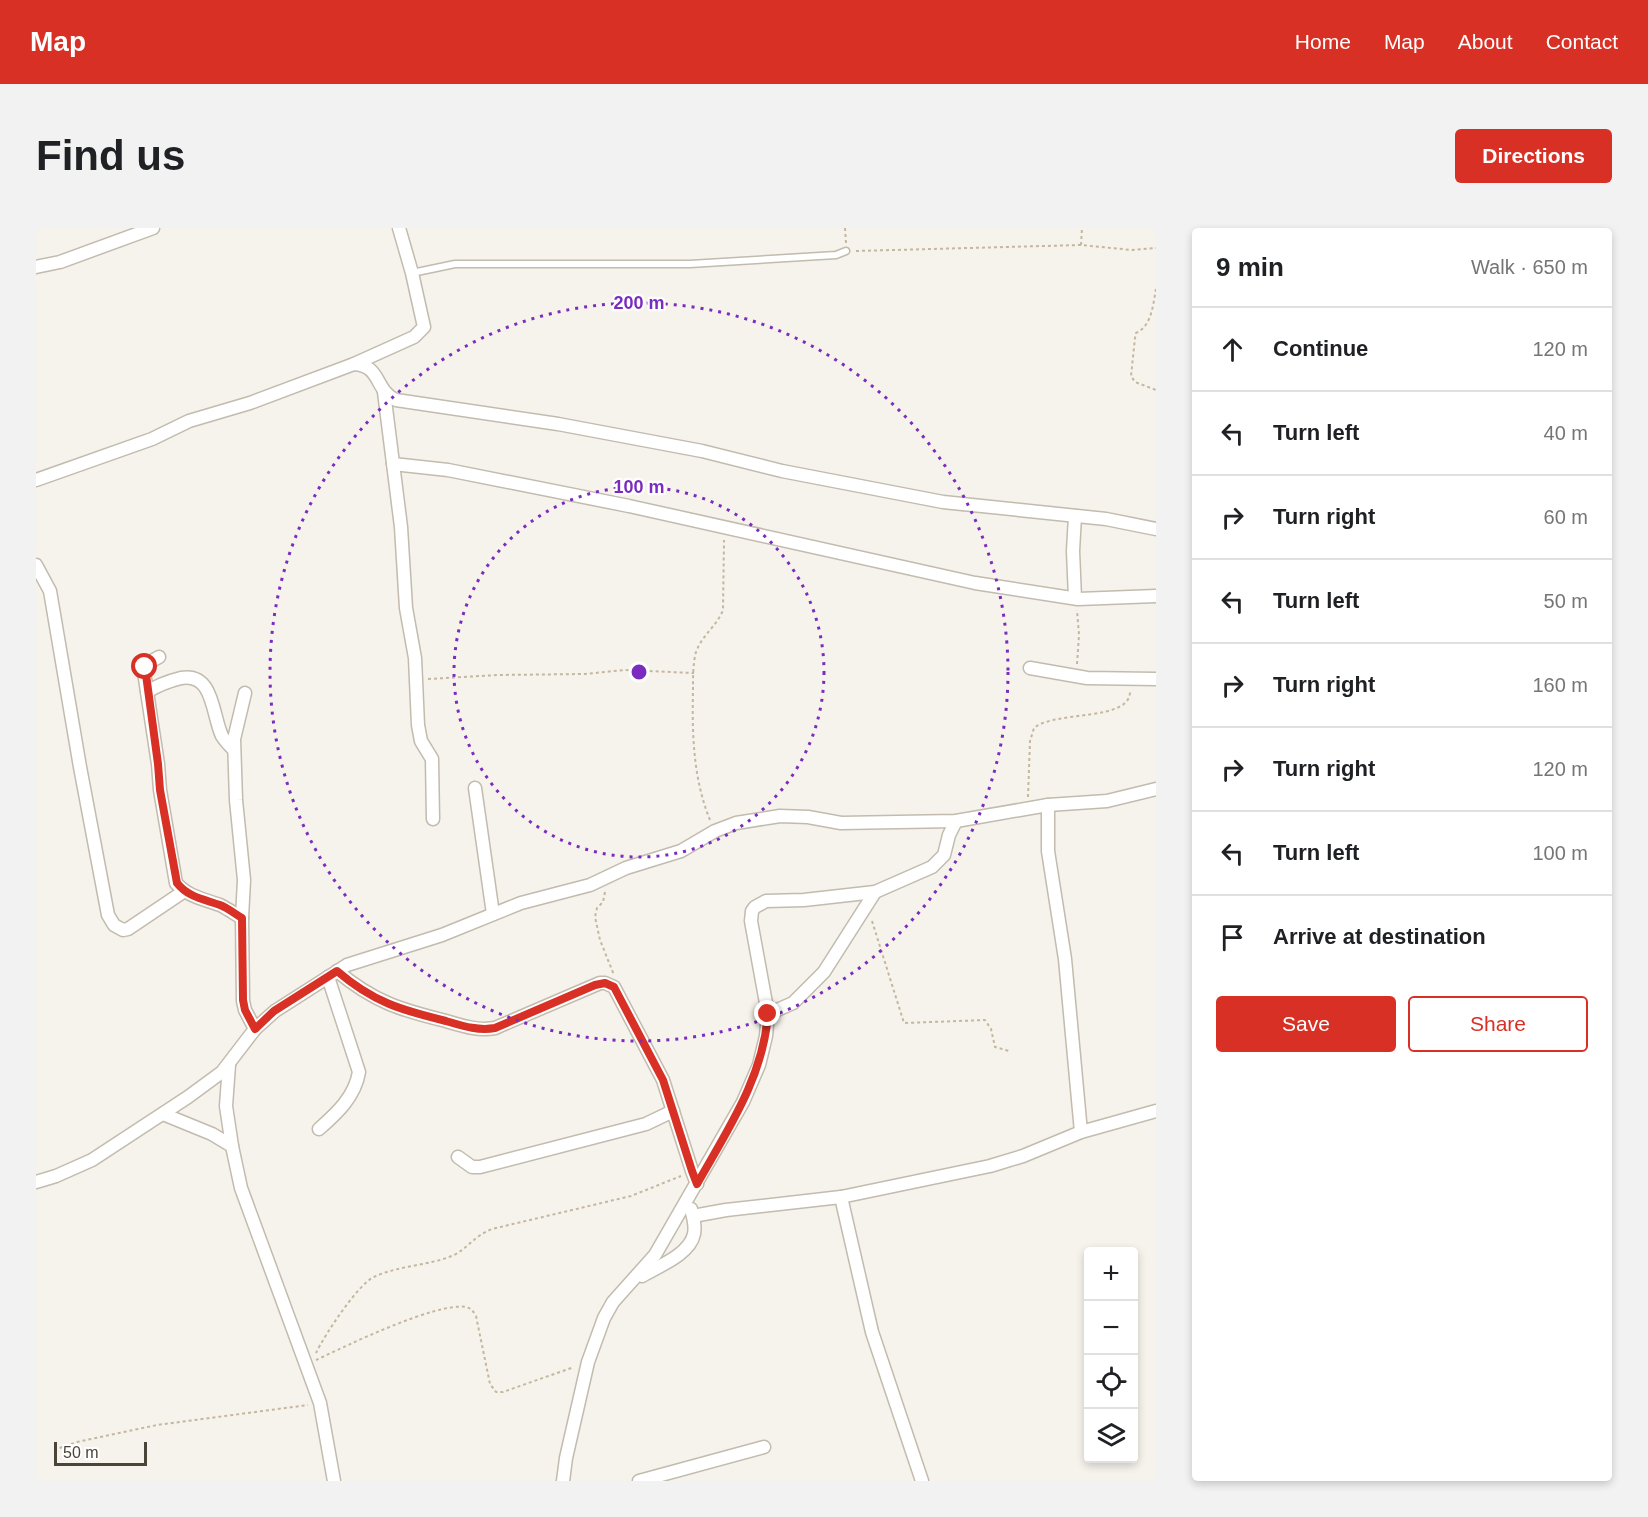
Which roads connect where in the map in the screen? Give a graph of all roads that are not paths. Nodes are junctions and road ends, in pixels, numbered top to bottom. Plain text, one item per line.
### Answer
1 (153, 228) edge
2 (399, 228) edge
3 (846, 251) road end
4 (36, 267) edge
5 (412, 273) junction
6 (354, 364) junction
7 (384, 392) junction
8 (393, 464) junction
9 (36, 480) edge
10 (1075, 516) junction
11 (1156, 529) edge
12 (36, 565) edge
13 (1156, 596) edge
14 (1076, 598) junction
15 (159, 657) dead end
16 (1030, 668) dead end
17 (1156, 679) edge
18 (147, 692) junction
19 (245, 693) dead end
20 (234, 750) junction
21 (474, 788) dead end
22 (1156, 789) edge
23 (1048, 805) junction
24 (433, 819) dead end
25 (956, 821) junction
26 (183, 892) junction
27 (875, 892) junction
28 (493, 914) junction
29 (242, 918) junction
30 (333, 974) junction
31 (768, 1014) junction
32 (255, 1029) junction
33 (229, 1065) junction
34 (673, 1111) junction
35 (1156, 1111) edge
36 (163, 1114) junction
37 (319, 1130) dead end
38 (1081, 1132) junction
39 (232, 1146) junction
40 (458, 1157) dead end
41 (36, 1182) edge
42 (697, 1184) junction
43 (688, 1197) junction
44 (841, 1197) junction
45 (693, 1216) junction
46 (634, 1281) junction
47 (764, 1447) dead end
48 (334, 1481) edge
49 (563, 1481) edge
50 (639, 1481) edge
51 (922, 1481) edge

1 - 4 street
2 - 5 street
3 - 5 lane
5 - 6 street
6 - 7 street
6 - 9 street
7 - 8 street
7 - 10 street
8 - 14 street
8 - 24 street
10 - 11 street
10 - 14 street
12 - 26 street
13 - 14 street
15 - 18 street
16 - 17 street
18 - 20 street
18 - 26 street
19 - 20 street
20 - 29 street
21 - 28 street
22 - 23 street
23 - 25 street
23 - 38 street
25 - 27 street
25 - 28 street
26 - 29 street
27 - 31 street
27 - 31 street
28 - 30 street
29 - 32 street
30 - 32 street
30 - 34 street
30 - 37 street
31 - 42 street
32 - 33 street
33 - 36 street
33 - 39 street
34 - 40 street
34 - 42 street
35 - 38 street
36 - 39 street
36 - 41 street
38 - 44 street
39 - 48 street
42 - 43 street
43 - 45 street
43 - 46 street
44 - 45 street
44 - 51 street
45 - 46 street
46 - 49 street
47 - 50 street

